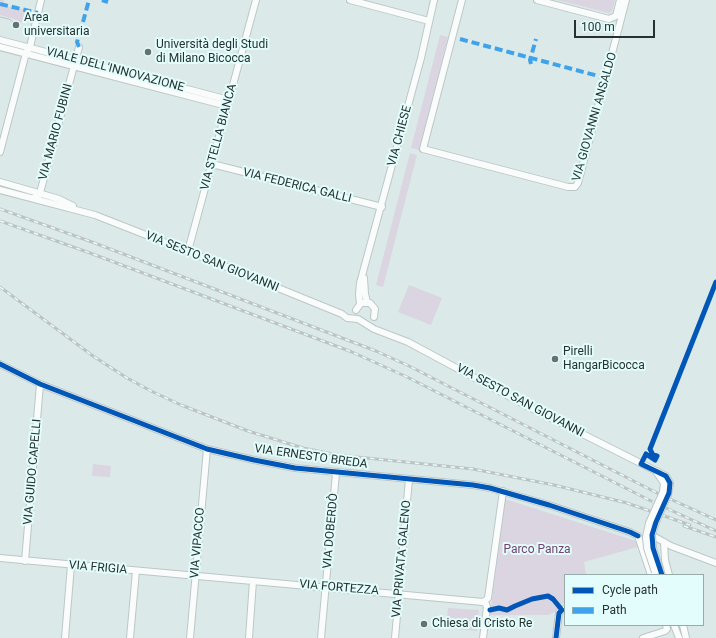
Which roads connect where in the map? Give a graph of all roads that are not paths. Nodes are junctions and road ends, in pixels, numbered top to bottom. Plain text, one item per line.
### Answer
1 (41, 0) edge
2 (256, 0) edge
3 (350, 0) edge
4 (434, 0) edge
5 (462, 0) edge
6 (537, 0) edge
7 (620, 0) edge
8 (626, 0) edge
9 (609, 19) junction
10 (429, 21) junction
11 (619, 29) junction
12 (0, 40) edge
13 (0, 47) edge
14 (30, 47) junction
15 (79, 47) dead end
16 (26, 53) junction
17 (75, 62) junction
18 (228, 103) junction
19 (0, 152) edge
20 (212, 164) junction
21 (0, 182) edge
22 (0, 190) edge
23 (40, 193) junction
24 (31, 198) junction
25 (382, 207) junction
26 (81, 211) junction
27 (188, 251) junction
28 (364, 272) junction
29 (367, 302) junction
30 (360, 304) junction
31 (356, 310) junction
32 (342, 314) junction
33 (374, 317) junction
34 (358, 319) junction
35 (365, 322) junction
36 (383, 331) junction
37 (0, 364) edge
38 (40, 384) junction
39 (206, 449) junction
40 (336, 473) junction
41 (409, 479) junction
42 (503, 491) junction
43 (655, 537) dead end
44 (664, 543) junction
45 (0, 558) edge
46 (25, 561) junction
47 (714, 562) edge
48 (71, 565) junction
49 (716, 569) edge
50 (136, 571) junction
51 (657, 573) edge
52 (669, 574) edge
53 (195, 576) junction
54 (253, 581) junction
55 (326, 587) junction
56 (399, 593) junction
57 (483, 602) junction
58 (564, 609) edge
59 (674, 626) edge
60 (682, 626) edge
61 (666, 627) edge
62 (65, 638) edge
63 (130, 638) edge
64 (190, 638) edge
65 (249, 638) edge
66 (321, 638) edge
67 (396, 638) edge
68 (483, 638) edge
69 (556, 638) edge
70 (642, 638) edge
71 (679, 638) edge
72 (686, 638) edge

1 - 14 street
2 - 18 street, VIA STELLA BIANCA
3 - 10 street
4 - 10 street, VIA CHIESE
5 - 11 street, VIA GIOVANNI ANSALDO
6 - 9 street
7 - 9 street
8 - 11 street, VIA GIOVANNI ANSALDO
9 - 11 street
10 - 25 street, VIA CHIESE
12 - 14 street, VIALE DELL'INNOVAZIONE
13 - 16 street, VIALE DELL'INNOVAZIONE
14 - 16 street
14 - 17 street, VIALE DELL'INNOVAZIONE
15 - 17 street, VIA MARIO FUBINI
16 - 17 street, VIALE DELL'INNOVAZIONE
16 - 19 street
17 - 18 street, VIALE DELL'INNOVAZIONE
17 - 23 street, VIA MARIO FUBINI
18 - 20 street, VIA STELLA BIANCA
20 - 25 street, VIA FEDERICA GALLI
20 - 27 street, VIA STELLA BIANCA
21 - 23 street, VIA SESTO SAN GIOVANNI
22 - 24 street, VIA SESTO SAN GIOVANNI
23 - 24 street, VIA MARIO FUBINI
23 - 26 street, VIA SESTO SAN GIOVANNI
24 - 26 street, VIA SESTO SAN GIOVANNI
25 - 28 street, VIA CHIESE
26 - 27 street, VIA SESTO SAN GIOVANNI
27 - 32 street, VIA SESTO SAN GIOVANNI
28 - 29 street, VIA CHIESE
28 - 30 street, VIA CHIESE
29 - 30 street
29 - 33 street, VIA CHIESE
30 - 31 street
31 - 32 street
31 - 34 street
32 - 34 street, VIA SESTO SAN GIOVANNI
33 - 35 street
33 - 36 street
34 - 35 street, VIA SESTO SAN GIOVANNI
35 - 36 street, VIA SESTO SAN GIOVANNI
36 - 51 street, VIA SESTO SAN GIOVANNI, bridge
37 - 38 street, VIA ERNESTO BREDA
38 - 39 street, VIA ERNESTO BREDA
38 - 46 street, VIA GUIDO CAPELLI
39 - 40 street, VIA ERNESTO BREDA
39 - 53 street, VIA VIPACCO
40 - 41 street, VIA ERNESTO BREDA
40 - 55 street, VIA DOBERDÒ
41 - 42 street, VIA ERNESTO BREDA
41 - 56 street, VIA PRIVATA GALENO
42 - 51 street, VIA ERNESTO BREDA
42 - 57 street
43 - 44 street
44 - 47 street
44 - 52 street
45 - 46 street, VIA FRIGIA
46 - 48 street, VIA FRIGIA
47 - 49 street
48 - 50 street, VIA FRIGIA
48 - 62 street
50 - 53 street, VIA FRIGIA
50 - 63 street
53 - 54 street, VIA FORTEZZA
53 - 64 street, VIA VIPACCO
54 - 55 street, VIA FORTEZZA
54 - 65 street
55 - 56 street, VIA FORTEZZA
55 - 66 street, VIA DOBERDÒ
56 - 57 street, VIA FORTEZZA
56 - 67 street, VIA PRIVATA GALENO
57 - 68 street
58 - 69 street
59 - 71 street
60 - 72 street
61 - 70 street

